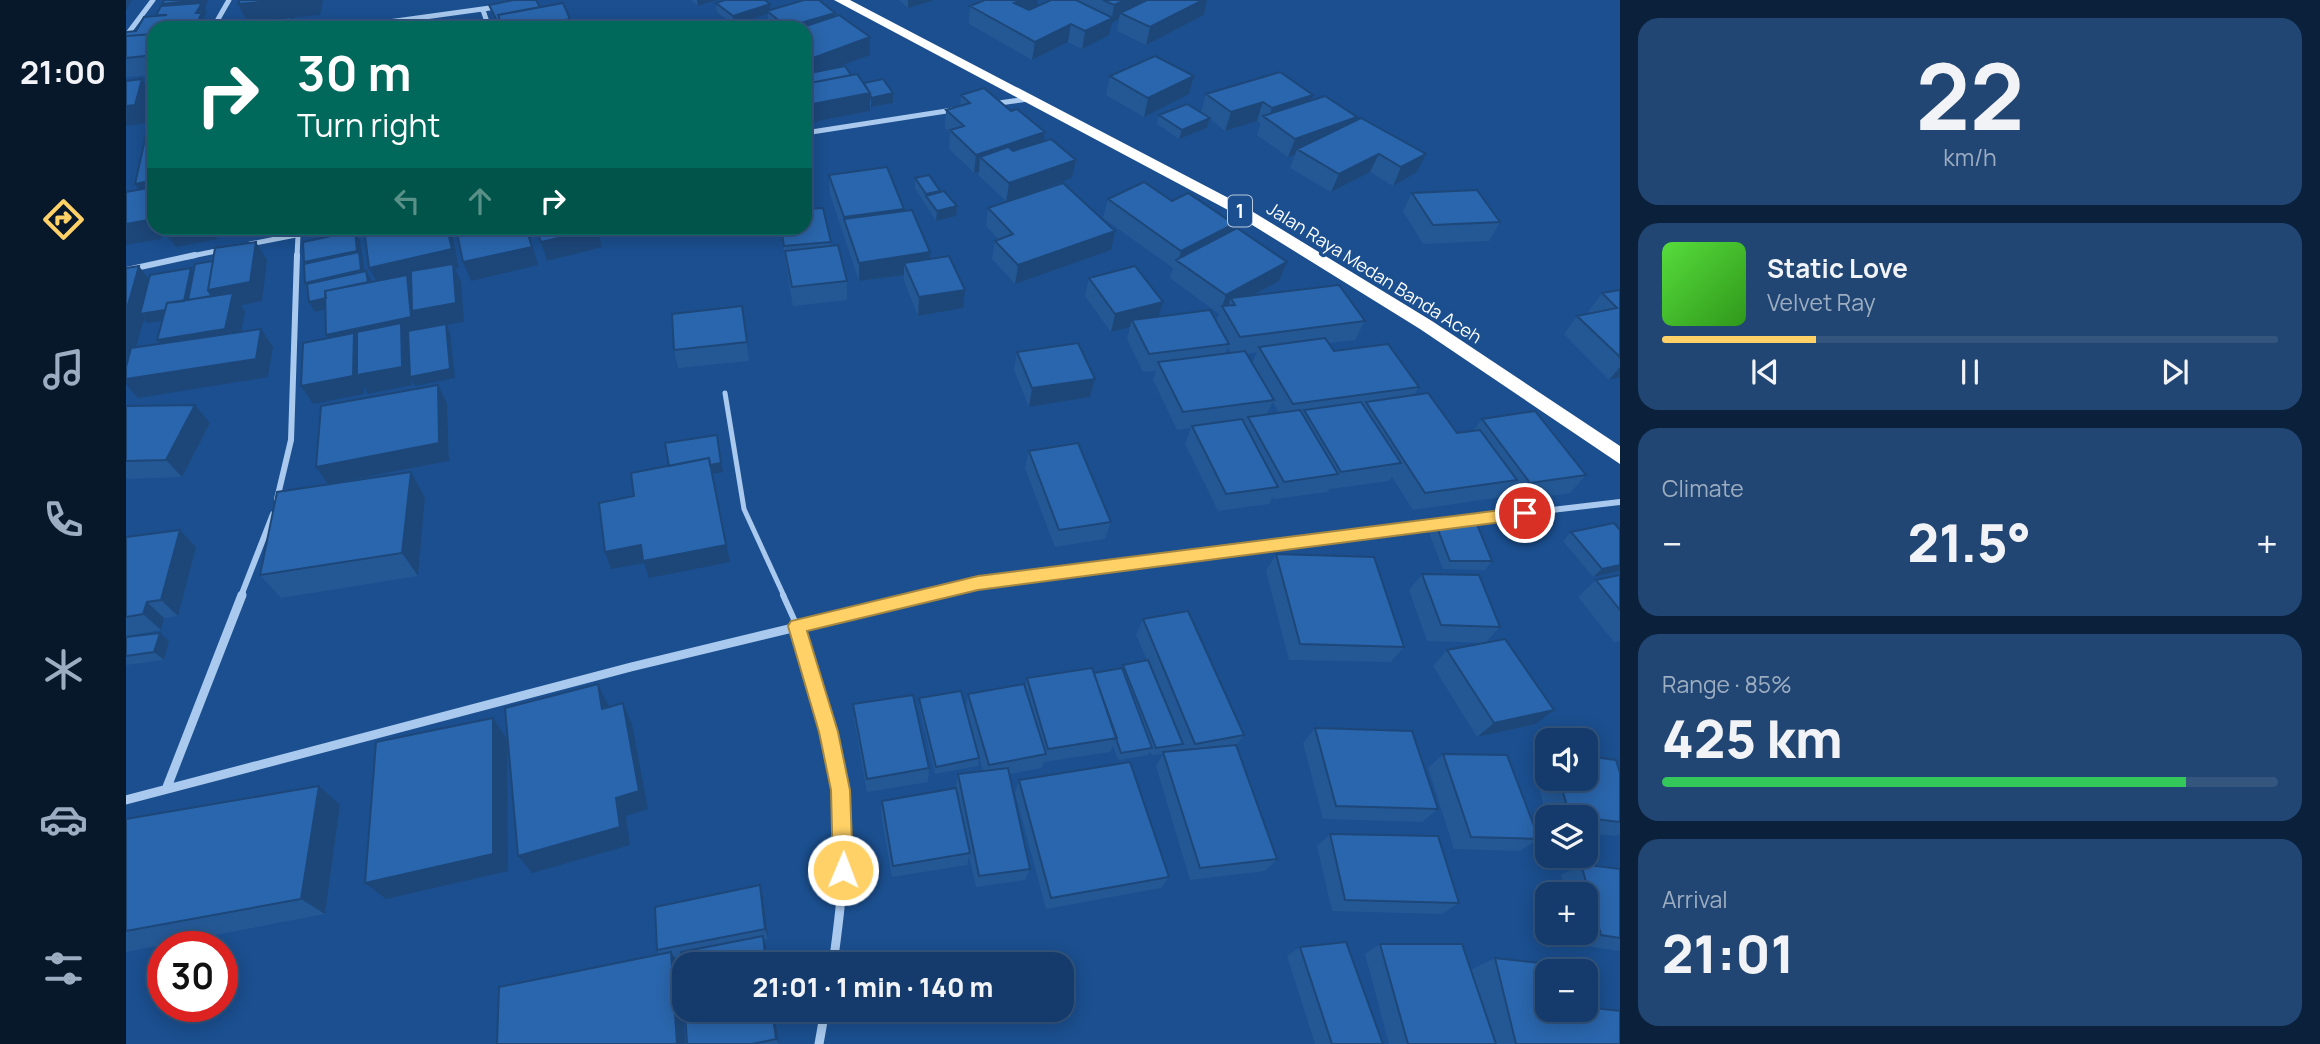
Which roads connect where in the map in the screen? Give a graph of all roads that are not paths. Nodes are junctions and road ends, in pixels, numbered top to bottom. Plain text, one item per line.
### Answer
1 (153, 0) edge
2 (229, 0) edge
3 (839, 0) edge
4 (509, 5) edge
5 (482, 10) junction
6 (217, 21) edge
7 (398, 21) edge
8 (486, 21) edge
9 (126, 36) edge
10 (1028, 99) junction
11 (987, 105) edge
12 (960, 109) edge
13 (812, 132) edge
14 (293, 235) edge
15 (298, 235) edge
16 (245, 245) edge
17 (232, 248) edge
18 (126, 270) edge
19 (725, 393) dead end
20 (1620, 456) edge
21 (1620, 502) edge
22 (797, 626) junction
23 (167, 787) junction
24 (126, 800) edge
25 (835, 952) edge
26 (823, 1022) edge
27 (819, 1044) edge

1 - 9 street
2 - 6 street
3 - 10 highway, Jalan Raya Medan Banda Aceh / 1
4 - 5 street
5 - 7 street
5 - 8 street
10 - 11 street
10 - 20 highway, Jalan Raya Medan Banda Aceh / 1
12 - 13 street
14 - 16 street
15 - 23 street
17 - 18 street
19 - 22 lane
21 - 22 street
22 - 23 street
22 - 25 street
23 - 24 street
26 - 27 street

